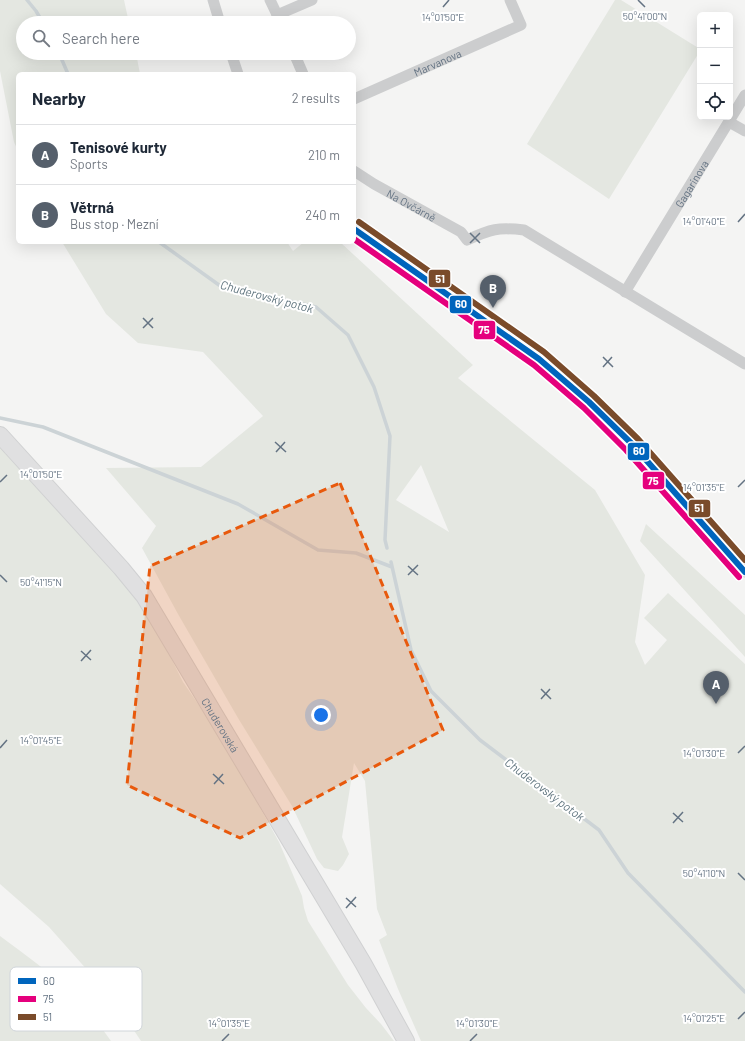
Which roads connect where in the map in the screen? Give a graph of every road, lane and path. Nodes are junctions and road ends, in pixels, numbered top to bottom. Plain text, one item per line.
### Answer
1 (213, 0) edge
2 (270, 0) edge
3 (312, 0) edge
4 (510, 0) edge
5 (218, 16) edge
6 (278, 16) edge
7 (284, 16) edge
8 (233, 60) edge
9 (297, 60) edge
10 (237, 72) edge
11 (302, 72) edge
12 (745, 95) edge
13 (356, 97) edge
14 (729, 122) junction
15 (745, 131) edge
16 (356, 173) edge
17 (356, 230) edge
18 (625, 292) junction
19 (745, 364) edge
20 (0, 435) edge
21 (745, 572) edge
22 (406, 1041) edge

1 - 5 street
2 - 6 street
3 - 7 street
4 - 13 street, Marvanova
8 - 10 street
9 - 11 street
12 - 14 street, Gagarinova
14 - 15 street
14 - 18 street, Gagarinova
16 - 18 street, Na Ovčárně
17 - 21 street
18 - 19 street
20 - 22 street, Chuderovská

